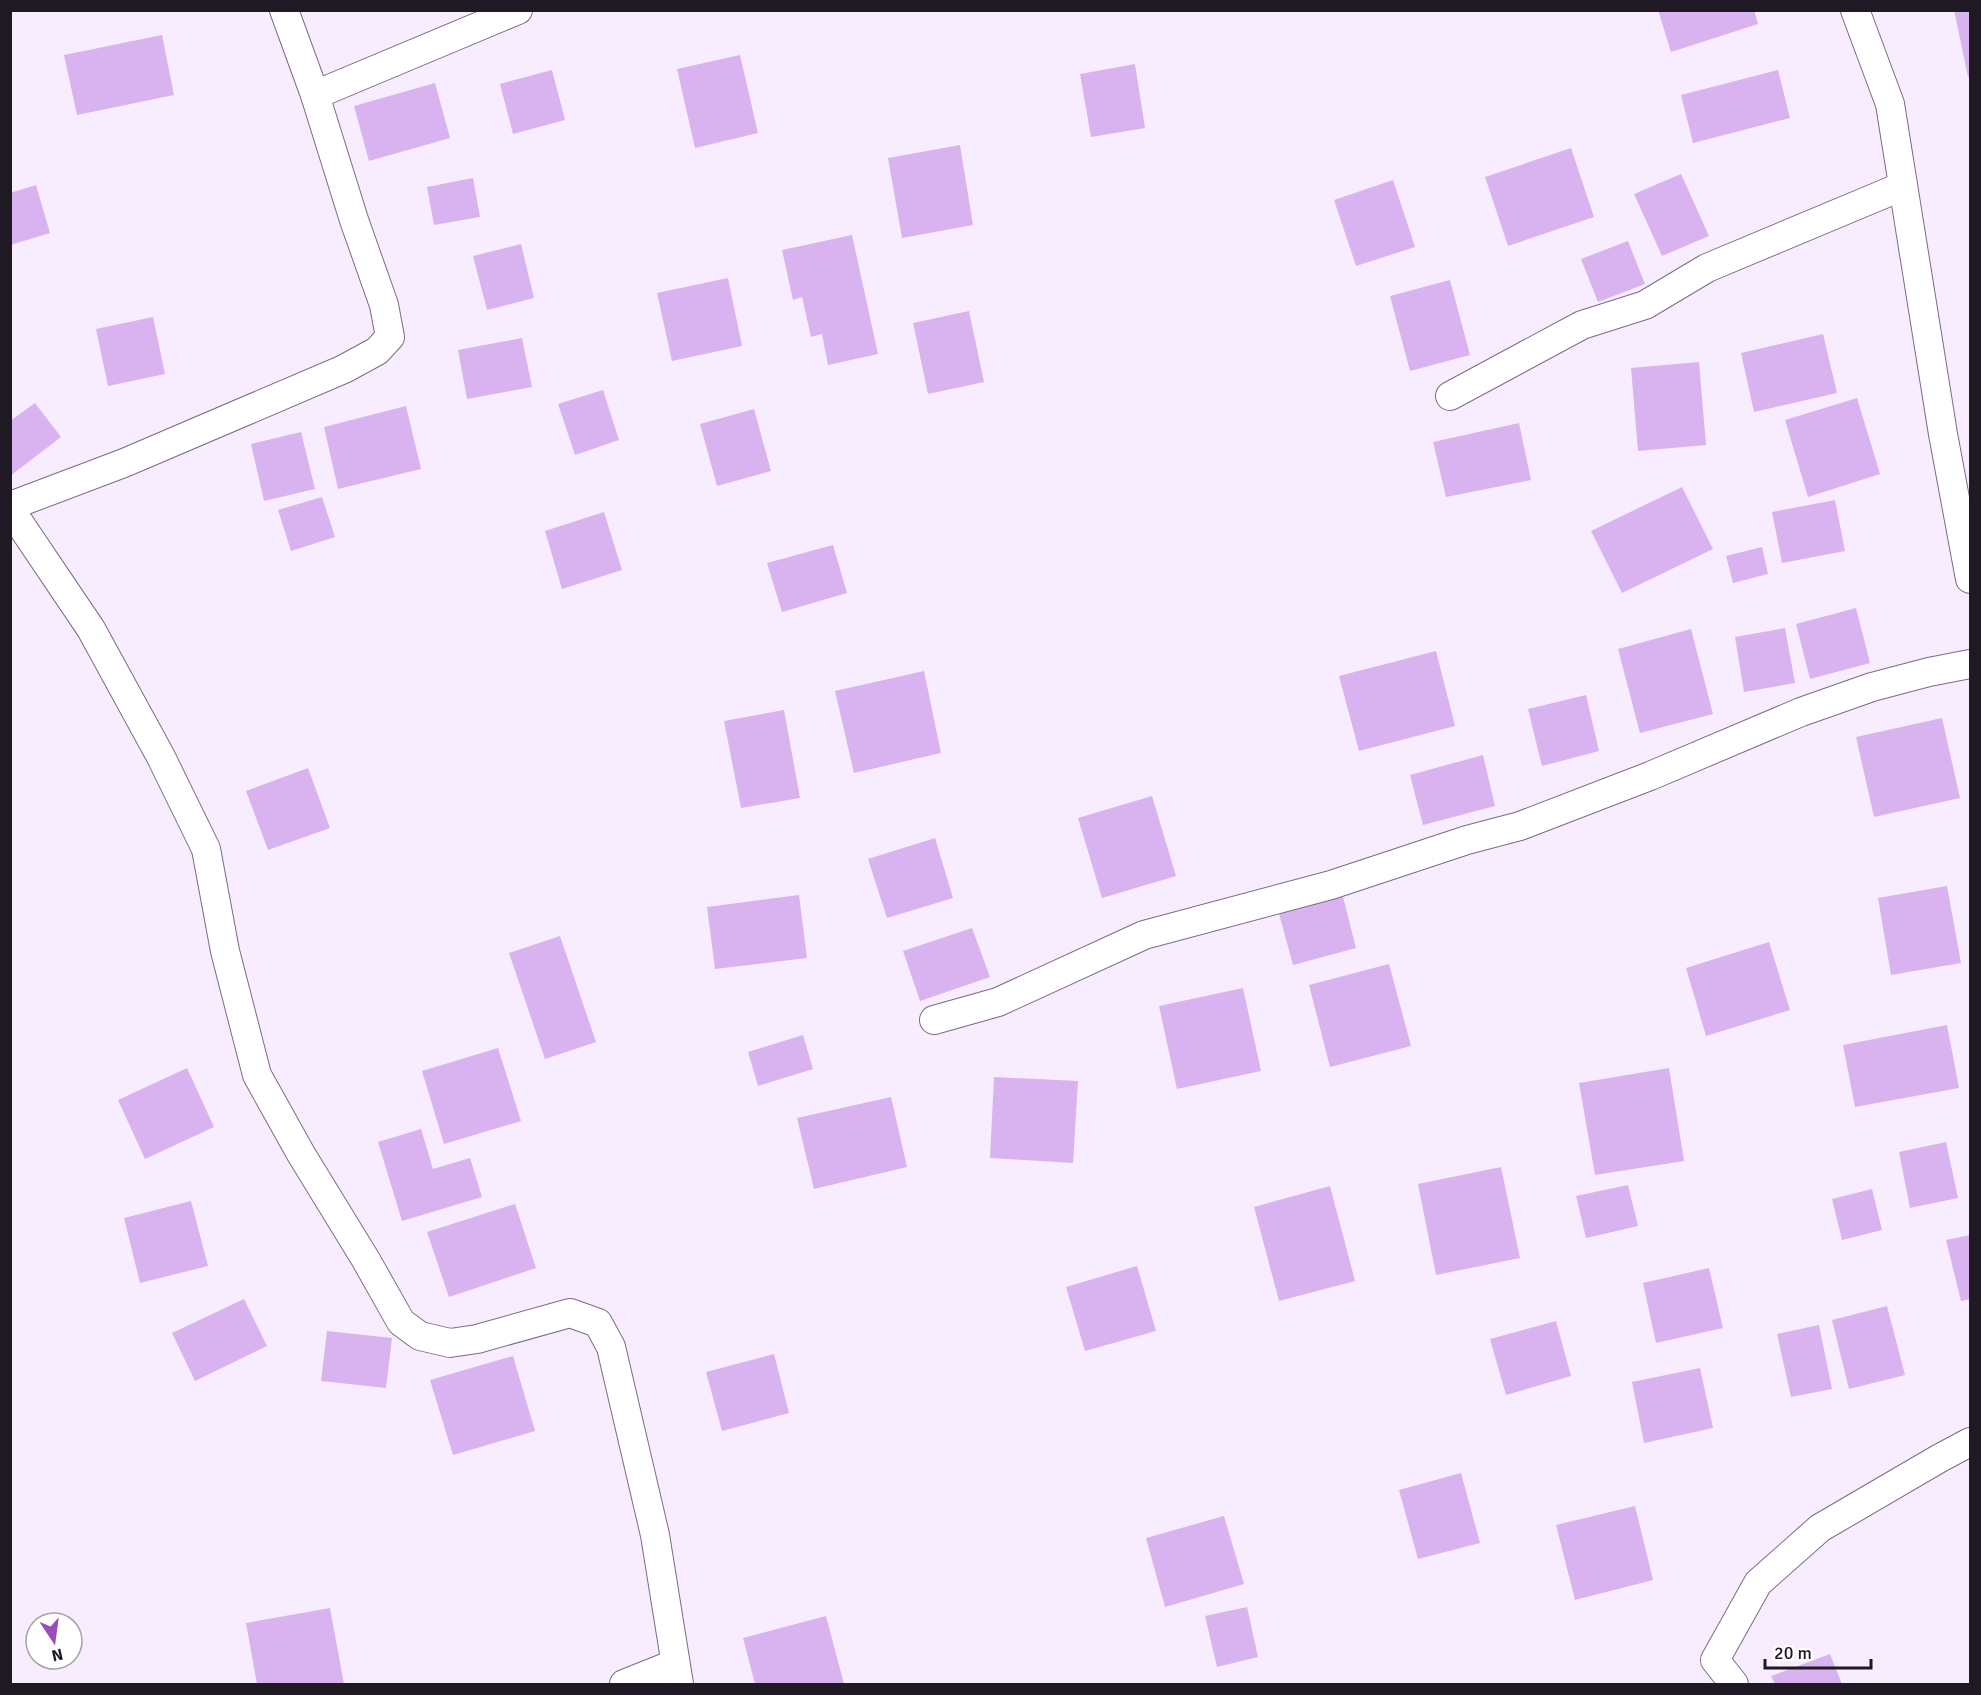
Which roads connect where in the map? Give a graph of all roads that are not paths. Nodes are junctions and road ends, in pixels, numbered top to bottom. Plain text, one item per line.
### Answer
1 (284, 10) edge
2 (518, 10) edge
3 (1855, 10) edge
4 (315, 95) junction
5 (1904, 186) junction
6 (1450, 396) dead end
7 (10, 507) edge
8 (1971, 579) edge
9 (1971, 664) edge
10 (934, 1020) dead end
11 (1971, 1442) edge
12 (677, 1674) edge
13 (624, 1684) edge
14 (1734, 1684) edge

1 - 4 street
2 - 4 street
3 - 5 street
4 - 7 street
5 - 6 street
5 - 8 street
7 - 12 street
9 - 10 street
11 - 14 street
12 - 13 street

